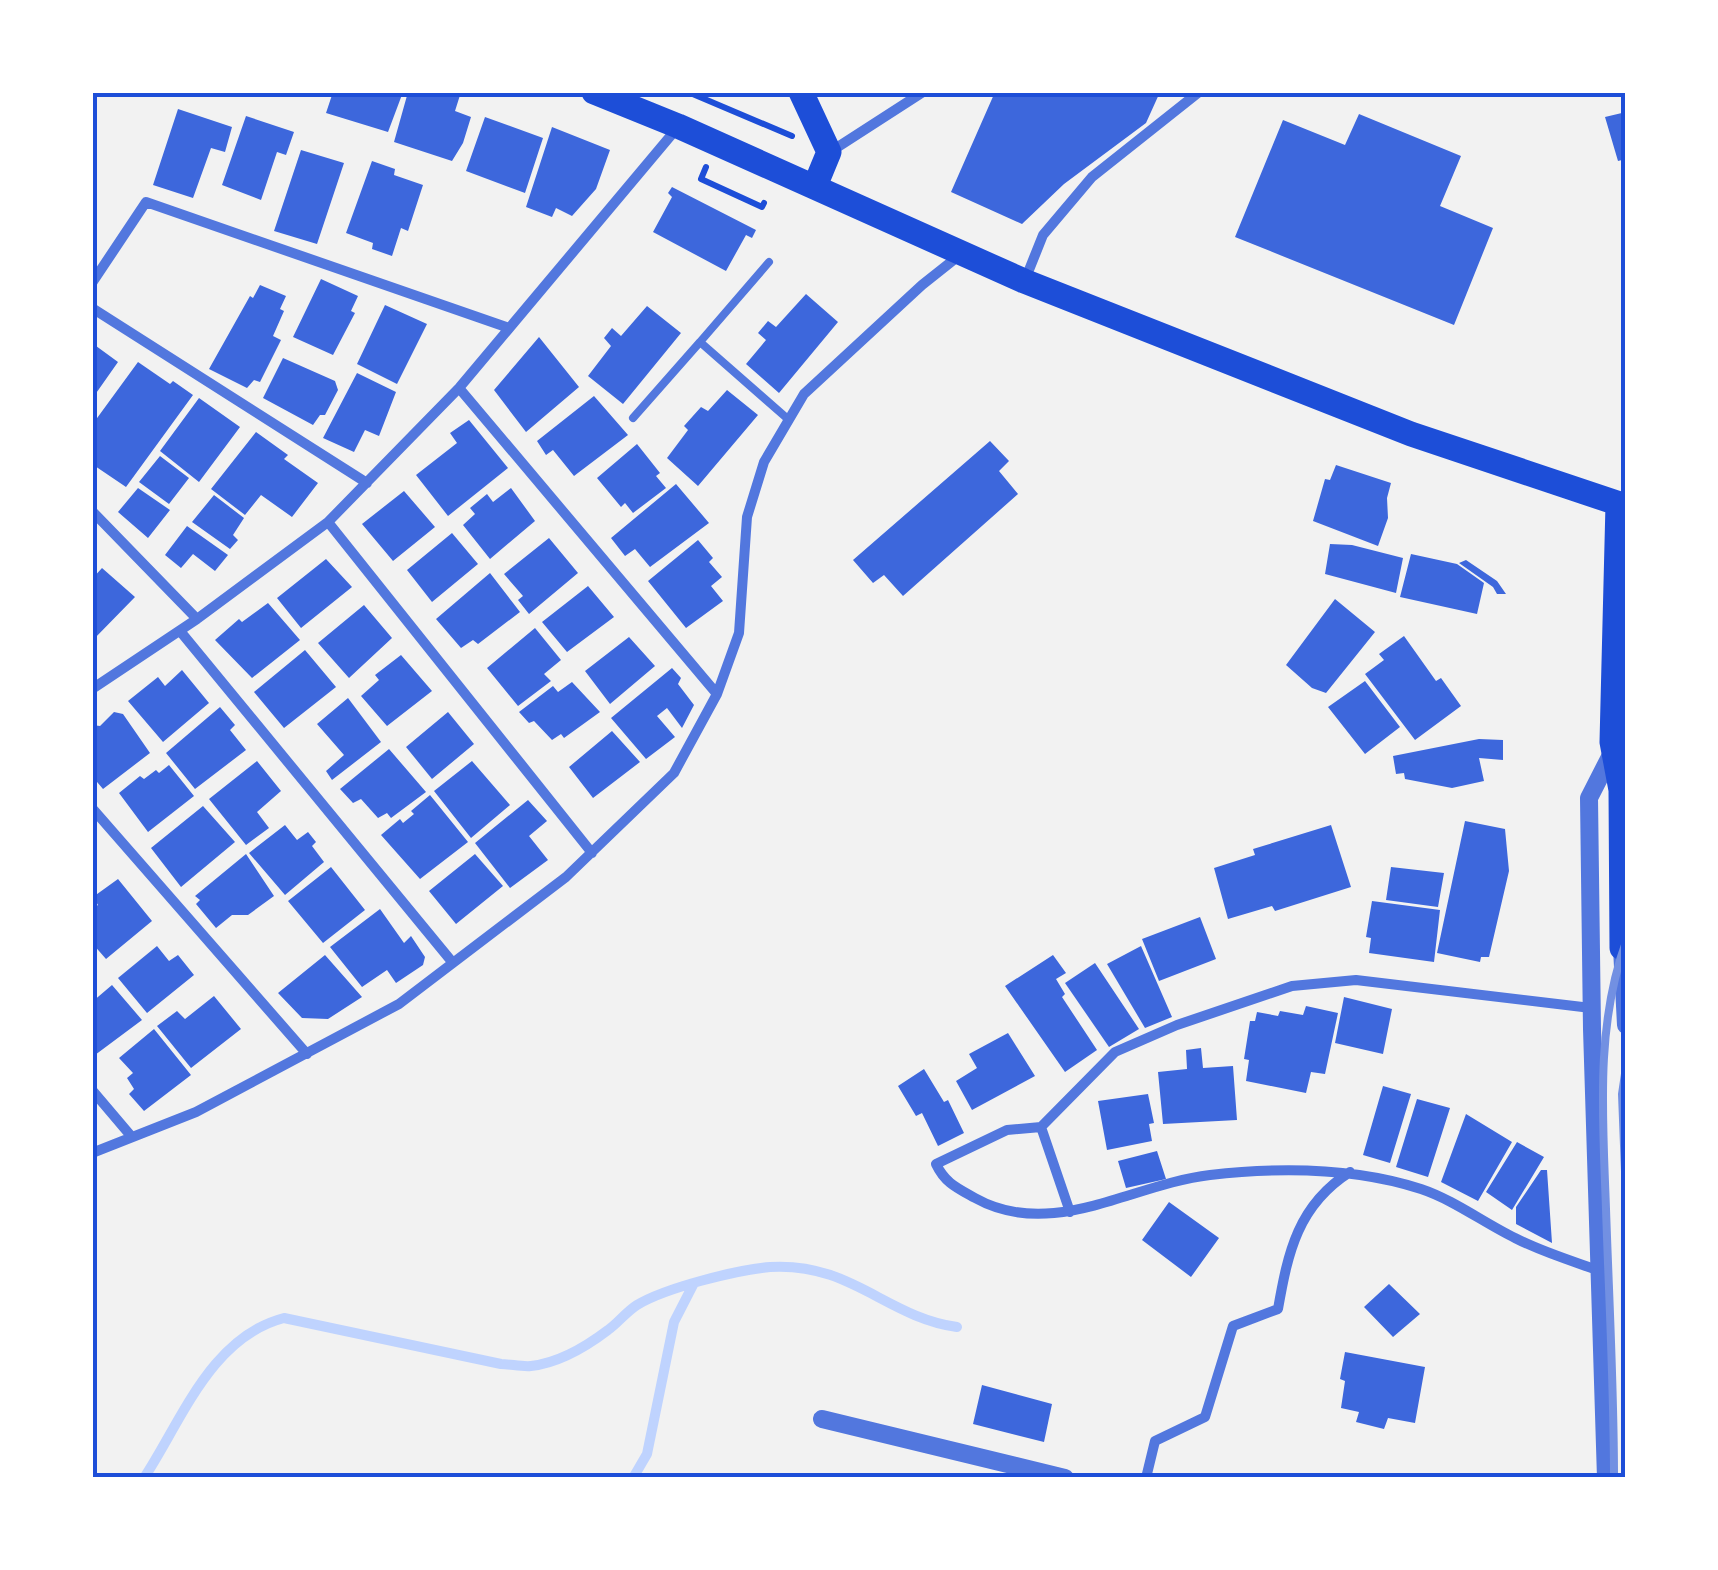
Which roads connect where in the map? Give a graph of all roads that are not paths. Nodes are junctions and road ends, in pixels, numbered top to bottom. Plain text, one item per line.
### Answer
1 (594, 92) edge
2 (801, 92) edge
3 (923, 92) edge
4 (1200, 92) edge
5 (678, 126) junction
6 (829, 152) junction
7 (814, 186) junction
8 (962, 253) junction
9 (769, 262) dead end
10 (1024, 281) junction
11 (92, 283) edge
12 (92, 308) edge
13 (509, 328) junction
14 (700, 342) junction
15 (459, 388) junction
16 (632, 418) dead end
17 (789, 420) junction
18 (367, 482) junction
19 (1623, 507) edge
20 (92, 512) edge
21 (328, 522) junction
22 (198, 619) junction
23 (180, 630) junction
24 (92, 689) edge
25 (717, 694) junction
26 (1616, 749) edge
27 (92, 808) edge
28 (1624, 814) edge
29 (592, 853) junction
30 (1624, 948) edge
31 (453, 963) junction
32 (1591, 1008) junction
33 (1626, 1024) edge
34 (307, 1054) junction
35 (92, 1090) edge
36 (1041, 1127) junction
37 (131, 1136) junction
38 (92, 1152) edge
39 (1350, 1172) junction
40 (1070, 1212) junction
41 (1600, 1271) junction
42 (822, 1419) dead end
43 (1065, 1478) edge
44 (1146, 1478) edge
45 (1606, 1478) edge

1 - 5 main road
2 - 6 main road
3 - 6 street
4 - 10 street
5 - 7 main road
5 - 13 street
6 - 7 main road
7 - 8 main road
8 - 10 main road
8 - 17 street
9 - 14 lane
10 - 19 main road
11 - 13 street
12 - 18 street
13 - 15 street
14 - 16 lane
14 - 17 lane
15 - 18 street
15 - 25 street
17 - 25 street
18 - 21 street
19 - 26 main road
20 - 22 street
21 - 22 street
21 - 29 street
22 - 23 street
23 - 24 street
23 - 31 street
25 - 29 street
26 - 28 main road
26 - 32 street
27 - 34 street
28 - 30 main road
29 - 31 street
30 - 33 street
31 - 34 street
32 - 36 street
32 - 41 street
34 - 37 street
35 - 37 street
36 - 40 street
36 - 40 street
37 - 38 street
39 - 40 street
39 - 41 street
39 - 44 street
41 - 45 street
42 - 43 street

